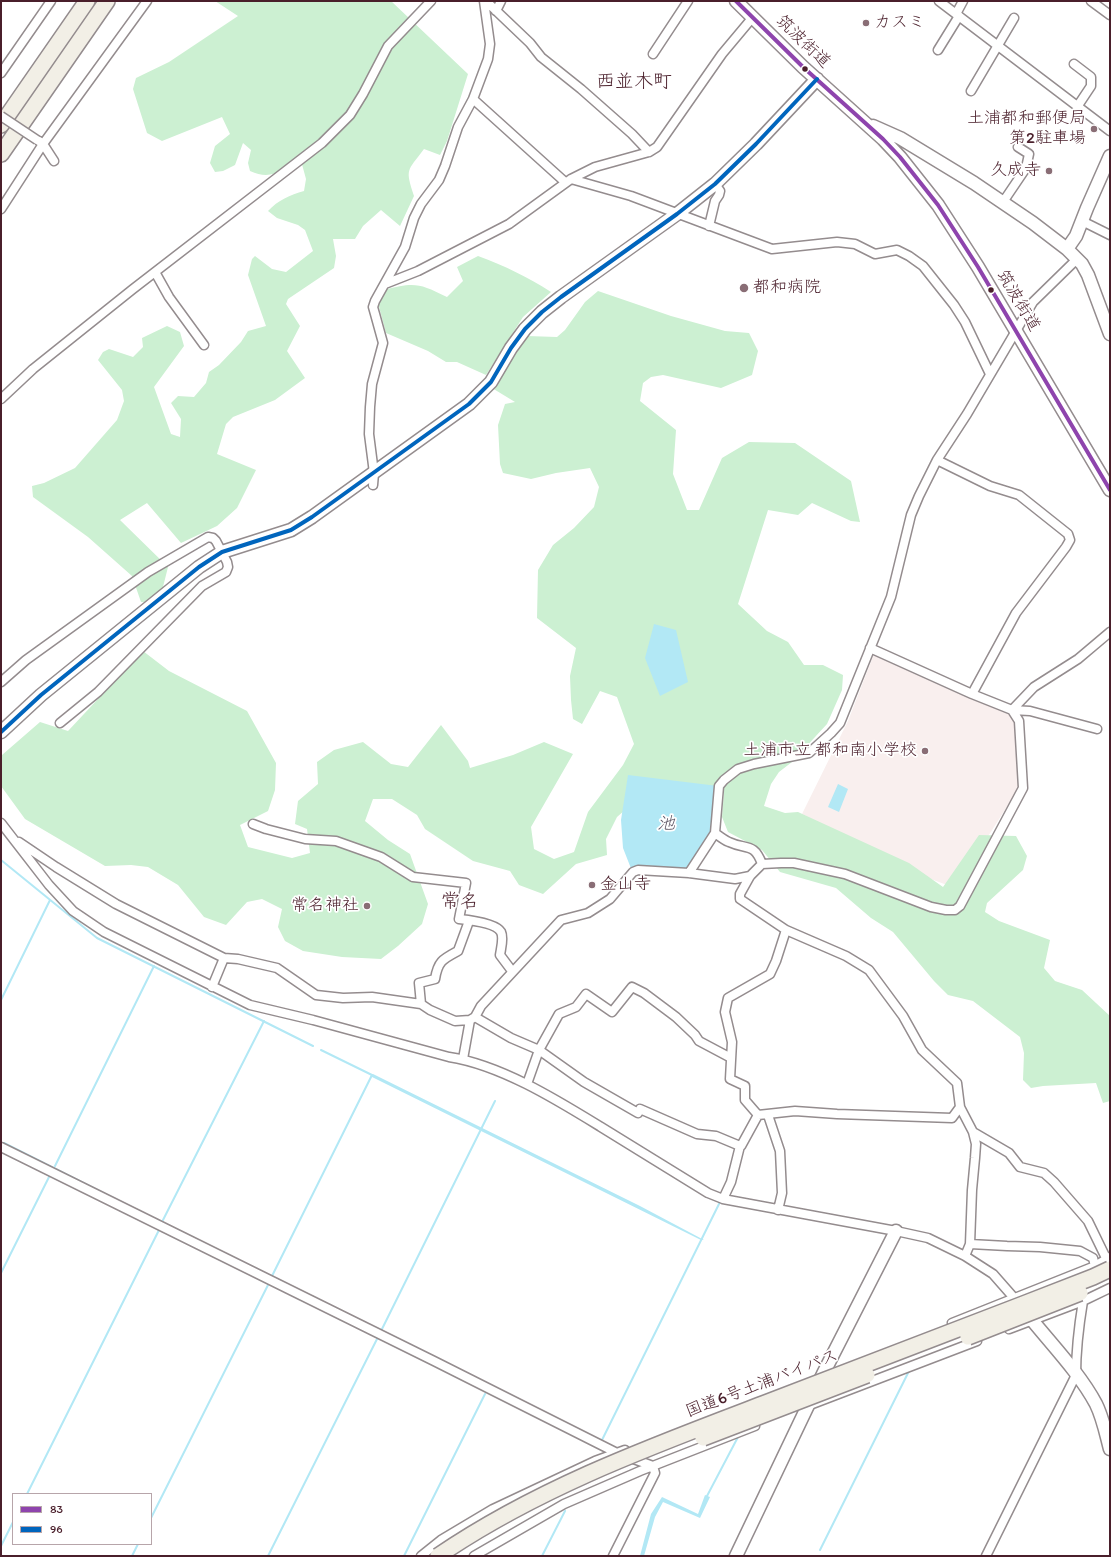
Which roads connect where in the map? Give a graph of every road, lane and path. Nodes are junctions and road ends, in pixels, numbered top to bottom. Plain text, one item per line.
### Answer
1 (51, 1) edge
2 (87, 1) edge
3 (107, 1) edge
4 (147, 1) edge
5 (431, 1) edge
6 (485, 1) edge
7 (501, 1) edge
8 (688, 1) edge
9 (736, 1) edge
10 (939, 1) edge
11 (963, 1) edge
12 (1095, 2) edge
13 (496, 11) junction
14 (957, 15) junction
15 (1110, 16) edge
16 (753, 17) junction
17 (1014, 18) dead end
18 (997, 46) junction
19 (938, 50) dead end
20 (653, 54) dead end
21 (1074, 64) dead end
22 (1, 73) edge
23 (817, 79) junction
24 (970, 91) dead end
25 (473, 99) junction
26 (1077, 107) junction
27 (1, 116) edge
28 (1, 125) edge
29 (1110, 131) edge
30 (888, 137) junction
31 (40, 142) junction
32 (912, 145) junction
33 (1018, 147) dead end
34 (649, 152) junction
35 (1, 154) edge
36 (1110, 156) edge
37 (900, 157) junction
38 (54, 161) dead end
39 (568, 181) junction
40 (715, 184) junction
41 (1003, 202) junction
42 (1, 209) edge
43 (677, 214) junction
44 (1082, 220) junction
45 (709, 226) junction
46 (1110, 235) edge
47 (1067, 249) junction
48 (1077, 259) junction
49 (155, 272) junction
50 (385, 284) junction
51 (1016, 332) junction
52 (1110, 334) edge
53 (204, 345) dead end
54 (990, 374) junction
55 (1, 399) edge
56 (937, 460) junction
57 (374, 479) junction
58 (1109, 487) edge
59 (222, 552) junction
60 (1110, 632) edge
61 (870, 648) junction
62 (1, 682) edge
63 (972, 694) junction
64 (1012, 710) junction
65 (60, 723) dead end
66 (1097, 729) dead end
67 (1, 732) edge
68 (1, 823) edge
69 (253, 824) dead end
70 (715, 833) junction
71 (14, 838) junction
72 (762, 864) junction
73 (689, 873) junction
74 (750, 876) junction
75 (469, 921) junction
76 (786, 930) junction
77 (224, 958) junction
78 (512, 971) junction
79 (212, 987) junction
80 (421, 1004) junction
81 (473, 1019) junction
82 (539, 1050) junction
83 (731, 1058) junction
84 (463, 1059) junction
85 (527, 1084) junction
86 (960, 1107) junction
87 (758, 1115) junction
88 (768, 1115) junction
89 (973, 1132) junction
90 (740, 1146) junction
91 (1, 1147) edge
92 (723, 1199) junction
93 (778, 1210) junction
94 (896, 1231) junction
95 (970, 1244) junction
96 (965, 1256) junction
97 (1109, 1262) edge
98 (1095, 1266) junction
99 (1110, 1279) edge
100 (1110, 1288) edge
101 (1015, 1299) junction
102 (1083, 1301) junction
103 (1032, 1320) junction
104 (823, 1374) junction
105 (1076, 1375) junction
106 (808, 1406) junction
107 (1110, 1449) edge
108 (617, 1453) junction
109 (653, 1466) junction
110 (421, 1556) edge
111 (438, 1556) edge
112 (456, 1556) edge
113 (474, 1556) edge
114 (613, 1556) edge
115 (736, 1556) edge
116 (986, 1556) edge

1 - 22 street
2 - 28 highway
3 - 35 highway
4 - 31 street
5 - 49 street
6 - 13 street
6 - 25 street
7 - 13 street
8 - 20 street
9 - 16 street, 筑波街道
10 - 14 street
11 - 14 street
12 - 15 street
13 - 34 street
14 - 18 street
14 - 19 street
16 - 23 street, 筑波街道
16 - 34 street
17 - 18 street
18 - 24 street
18 - 26 street
21 - 26 street
23 - 30 street, 筑波街道
23 - 40 street
25 - 39 street
25 - 50 street
26 - 29 street
27 - 31 street, bridge
30 - 32 street
30 - 37 street, 筑波街道
31 - 38 street
31 - 42 street
32 - 37 street
32 - 41 street
33 - 41 street
34 - 39 street
36 - 44 street
37 - 51 street, 筑波街道
39 - 43 street
39 - 50 street
40 - 43 street
40 - 45 street
41 - 47 street
43 - 45 street
43 - 57 street
44 - 46 street
44 - 47 street
45 - 54 street
47 - 48 street
48 - 51 street
48 - 52 street
49 - 53 street
49 - 55 street
50 - 57 street
51 - 54 street
51 - 58 street, 筑波街道
54 - 56 street
56 - 61 street
56 - 63 street
57 - 59 street
59 - 62 street
59 - 65 street
59 - 67 street
60 - 64 street
61 - 63 street
61 - 70 street
63 - 64 street
64 - 66 street
64 - 72 street
68 - 71 street
69 - 75 street
70 - 72 street
70 - 73 street
71 - 77 street
71 - 79 street
72 - 74 street
73 - 74 street
73 - 78 street
74 - 76 street
75 - 78 street
75 - 80 street
76 - 83 street
76 - 86 street
77 - 79 street
77 - 80 street
78 - 81 street
79 - 84 street
80 - 81 street
81 - 82 street
81 - 84 street
82 - 83 street
82 - 85 street
82 - 90 street
83 - 87 street
84 - 85 street
85 - 92 street
86 - 88 street
86 - 89 street
87 - 88 street
87 - 90 street
88 - 93 street
89 - 95 street
89 - 97 street
90 - 92 street
91 - 108 street
92 - 93 street
93 - 94 street
94 - 96 street
94 - 104 street
95 - 96 street
95 - 98 street
96 - 101 street
97 - 98 street
97 - 111 highway, 国道6号土浦バイパス, bridge
98 - 101 street
99 - 112 highway, 国道6号土浦バイパス, bridge
100 - 102 street
101 - 103 street
101 - 104 street
102 - 103 street
102 - 105 street
103 - 105 street
103 - 106 street
104 - 106 street
104 - 108 street
105 - 107 street
105 - 116 street
106 - 109 street
106 - 115 street
108 - 109 street
108 - 110 street
109 - 113 street
109 - 114 street

